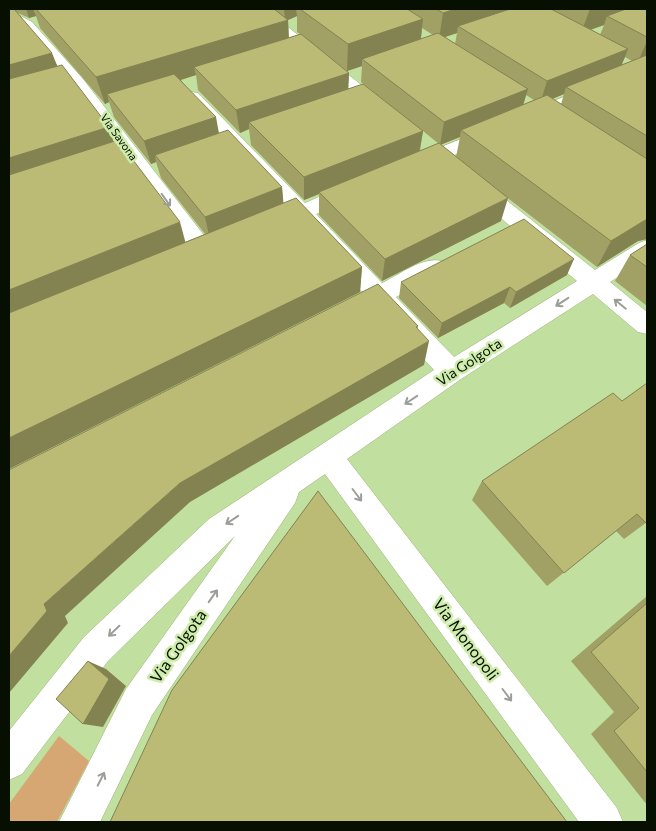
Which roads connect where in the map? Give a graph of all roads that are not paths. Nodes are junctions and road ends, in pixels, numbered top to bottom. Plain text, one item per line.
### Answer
1 (256, 9) edge
2 (9, 14) edge
3 (301, 22) edge
4 (26, 25) edge
5 (284, 31) junction
6 (304, 48) junction
7 (286, 54) edge
8 (638, 71) edge
9 (362, 73) dead end
10 (344, 80) junction
11 (202, 81) edge
12 (365, 97) junction
13 (347, 103) edge
14 (120, 107) edge
15 (102, 113) junction
16 (394, 120) edge
17 (253, 136) edge
18 (226, 146) junction
19 (443, 160) junction
20 (301, 213) junction
21 (520, 223) junction
22 (257, 231) edge
23 (493, 236) edge
24 (647, 248) edge
25 (204, 253) edge
26 (458, 254) edge
27 (593, 282) junction
28 (379, 295) junction
29 (335, 317) edge
30 (647, 326) edge
31 (452, 372) junction
32 (328, 456) junction
33 (293, 480) junction
34 (9, 761) edge
35 (79, 822) edge
36 (603, 822) edge

1 - 5 street
2 - 4 street, Via Savona
3 - 5 street
4 - 15 street, Via Savona
5 - 6 street
6 - 7 street
6 - 10 street
8 - 19 street
9 - 10 street
10 - 12 street
11 - 18 street
12 - 13 street
12 - 16 street
14 - 15 street
15 -> 25 street, Via Savona
17 - 18 street
18 - 20 street
19 - 20 street
19 - 21 street
20 - 22 street
20 - 28 street
21 - 23 street
21 - 27 street
24 - 27 street, Via Golgota
26 - 28 street
30 -> 27 street
27 -> 31 street, Via Golgota
28 - 29 street
28 - 31 street
31 -> 32 street, Via Golgota
32 - 33 street, Via Golgota
32 -> 36 street, Via Monopoli
33 -> 34 street, Via Golgota
35 -> 33 street, Via Golgota

